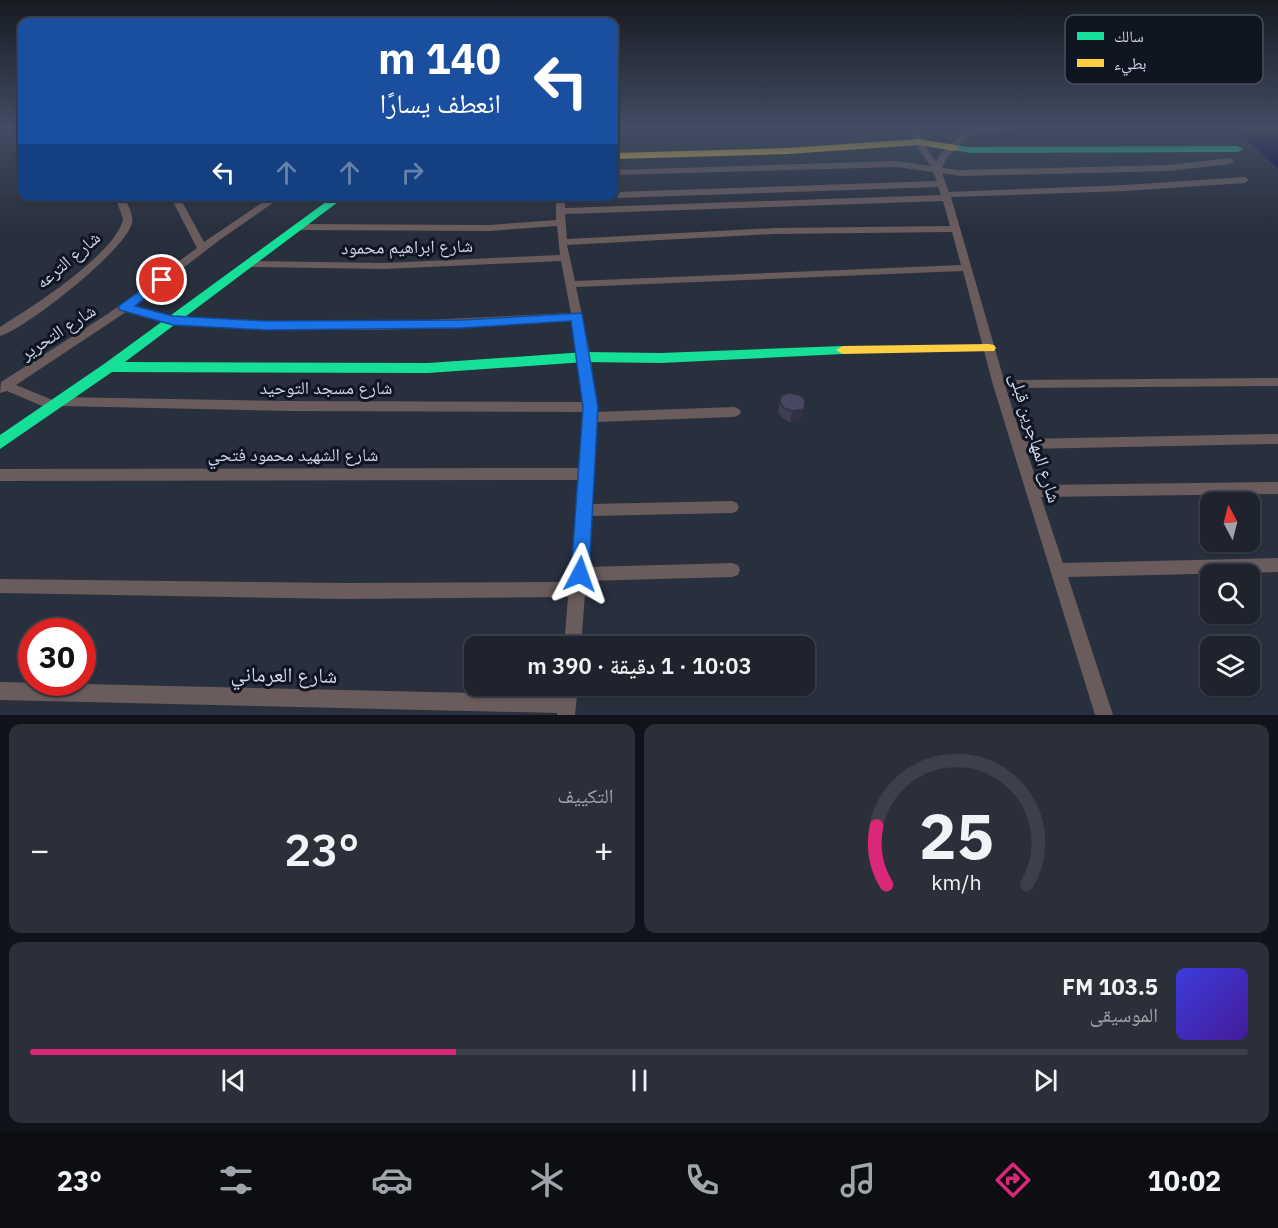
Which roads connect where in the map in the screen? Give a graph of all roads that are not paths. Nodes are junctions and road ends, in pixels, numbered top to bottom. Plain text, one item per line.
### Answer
1 (931, 161) edge
2 (939, 161) edge
3 (1202, 161) edge
4 (937, 169) junction
5 (618, 173) edge
6 (1245, 180) dead end
7 (945, 192) junction
8 (618, 195) edge
9 (121, 201) edge
10 (177, 201) edge
11 (272, 201) edge
12 (334, 201) edge
13 (560, 201) edge
14 (561, 217) junction
15 (300, 227) junction
16 (957, 229) junction
17 (562, 242) junction
18 (203, 249) junction
19 (565, 258) junction
20 (250, 264) junction
21 (965, 268) junction
22 (572, 284) junction
23 (125, 308) junction
24 (577, 316) junction
25 (173, 320) junction
26 (0, 332) edge
27 (989, 348) junction
28 (585, 357) junction
29 (109, 367) junction
30 (1278, 382) edge
31 (999, 384) junction
32 (3, 387) edge
33 (57, 404) junction
34 (590, 412) junction
35 (734, 412) dead end
36 (1278, 439) edge
37 (0, 443) edge
38 (1018, 444) junction
39 (586, 474) junction
40 (0, 475) edge
41 (1278, 488) edge
42 (1032, 491) junction
43 (732, 507) dead end
44 (584, 510) junction
45 (1278, 565) edge
46 (732, 570) dead end
47 (1058, 570) junction
48 (579, 582) junction
49 (0, 586) edge
50 (574, 636) edge
51 (0, 691) edge
52 (567, 701) edge
53 (1104, 715) edge

1 - 4 street, شارع المهاجرين قبلى
2 - 4 street
3 - 4 street
4 - 5 street
4 - 7 street, شارع المهاجرين قبلى
6 - 7 street
7 - 8 street
7 - 14 street
7 - 16 street, شارع المهاجرين قبلى
9 - 26 street, شارع الترعه
10 - 18 street
11 - 18 street, شارع التحرير
12 - 15 street
13 - 14 street
14 - 15 street
14 - 17 street
15 - 20 street
16 - 17 street
16 - 21 street, شارع المهاجرين قبلى
17 - 19 street
18 - 23 street, شارع التحرير
19 - 20 street, شارع ابراهيم محمود
19 - 22 street
20 - 25 street
21 - 22 street
21 - 27 street, شارع المهاجرين قبلى
22 - 24 street
23 - 25 street
23 - 32 street, شارع التحرير
24 - 25 street
24 - 28 street
25 - 29 street
27 - 28 street
27 - 31 street, شارع المهاجرين قبلى
28 - 29 street
28 - 34 street
29 - 33 street
30 - 31 street
31 - 38 street, شارع المهاجرين قبلى
32 - 33 street
33 - 34 street, شارع مسجد التوحيد
33 - 37 street
34 - 35 street, شارع مسجد التوحيد
34 - 39 street
36 - 38 street
38 - 42 street, شارع المهاجرين قبلى
39 - 40 street, شارع الشهيد محمود فتحي
39 - 44 street
41 - 42 street
42 - 47 street, شارع المهاجرين قبلى
43 - 44 street
44 - 48 street
45 - 47 street
46 - 48 street
47 - 53 street, شارع المهاجرين قبلى
48 - 49 street
48 - 50 street
51 - 52 street, شارع العرماني

